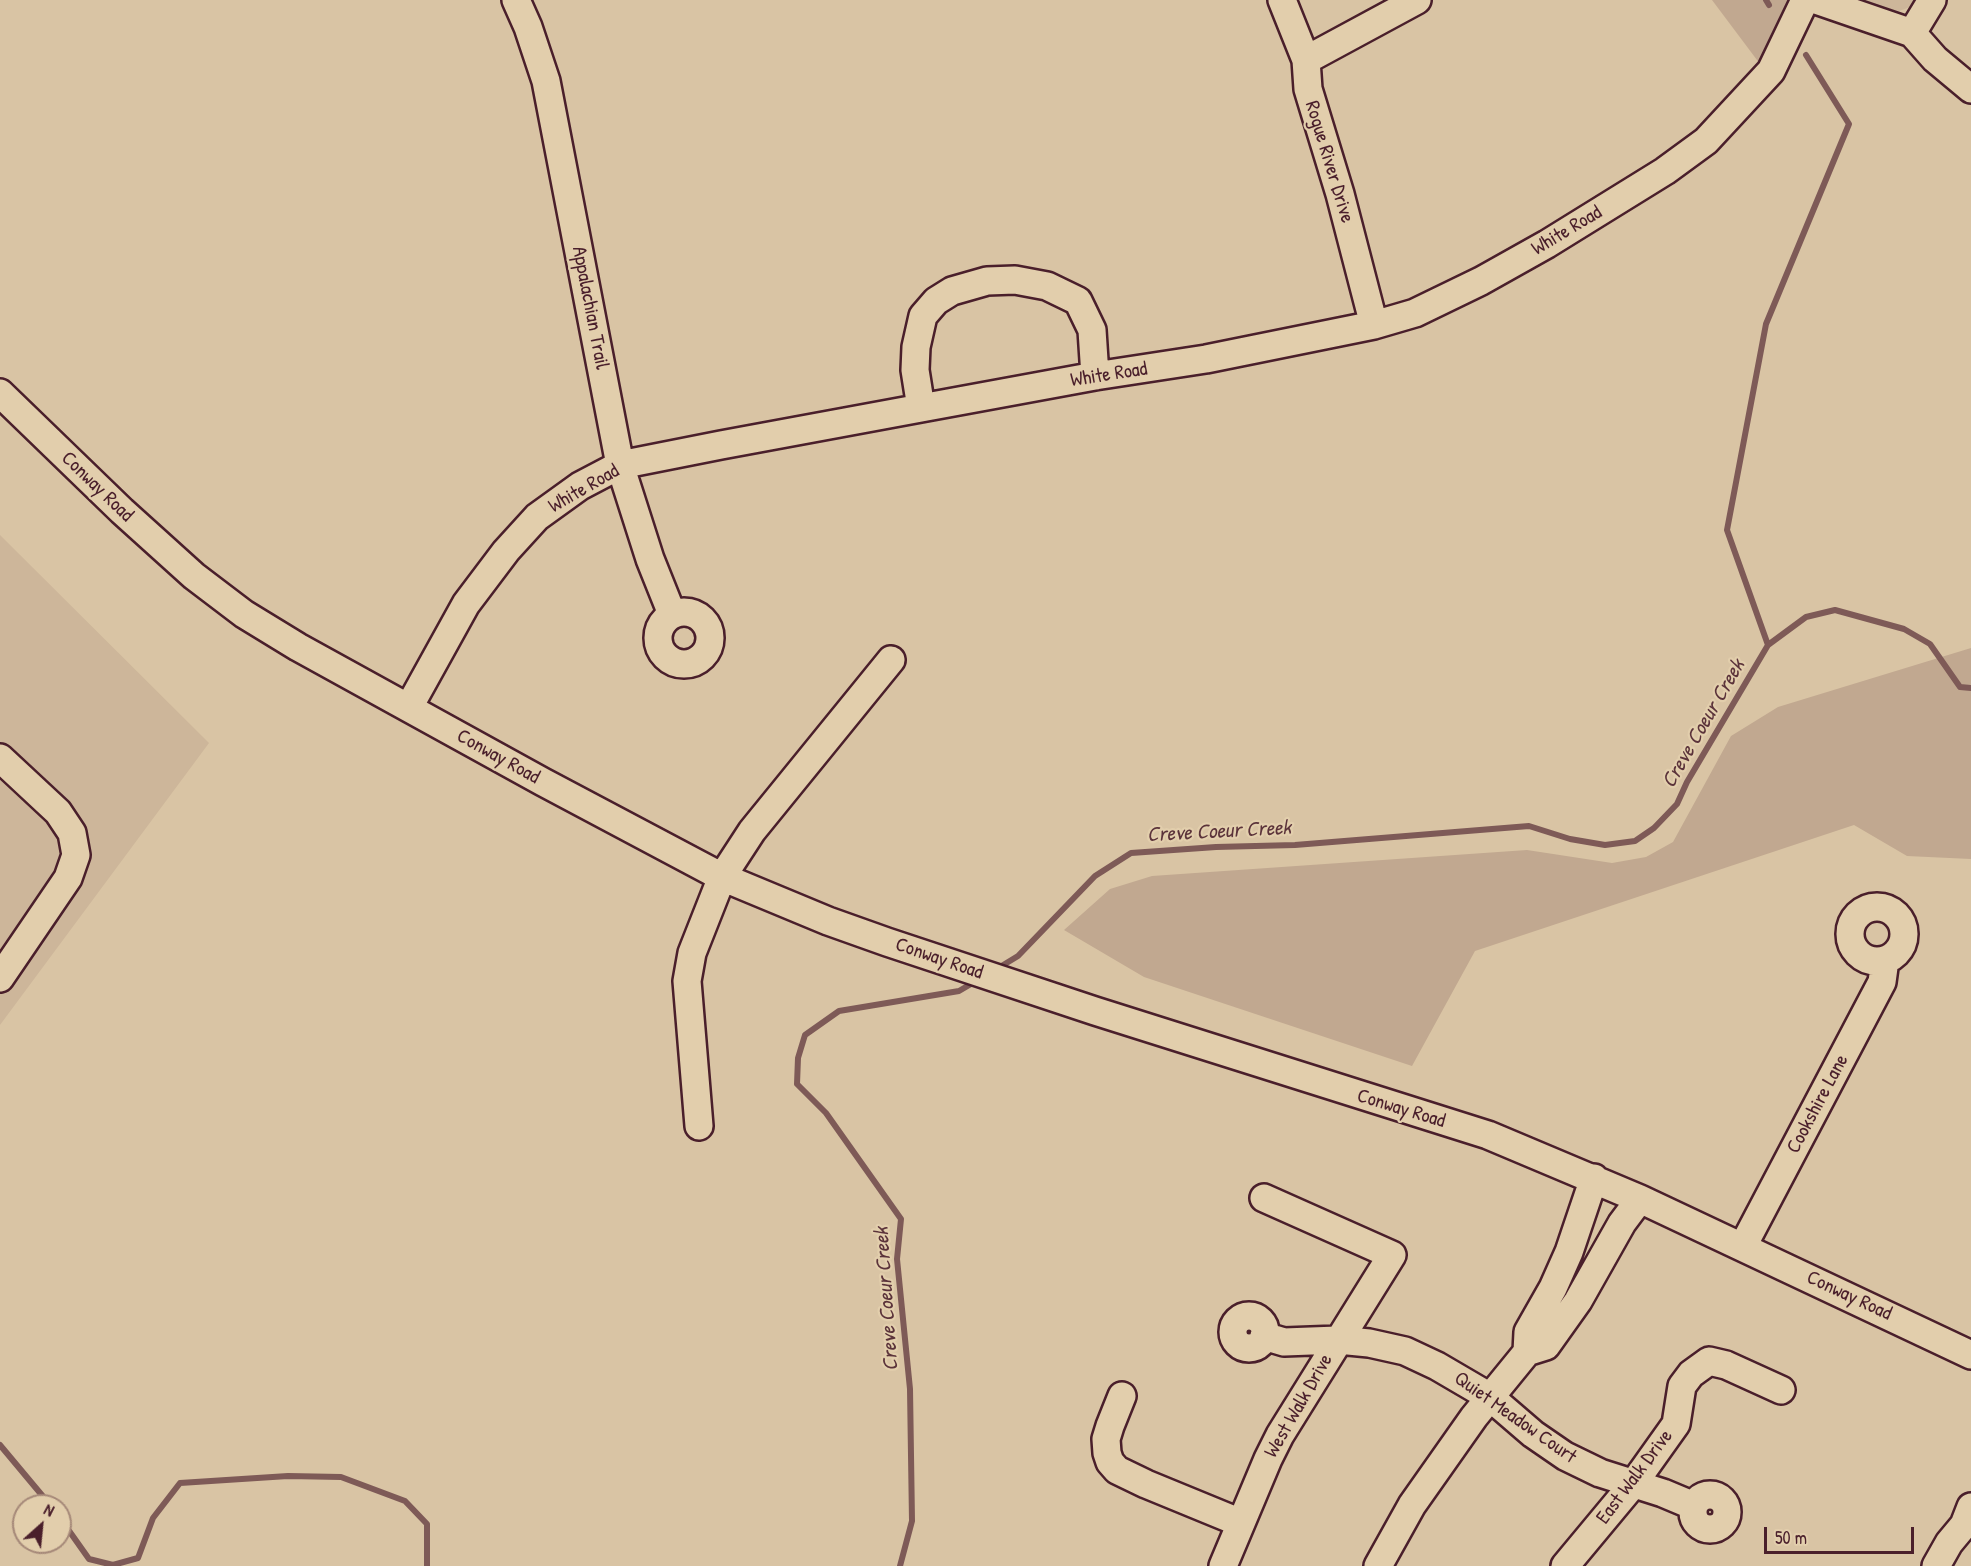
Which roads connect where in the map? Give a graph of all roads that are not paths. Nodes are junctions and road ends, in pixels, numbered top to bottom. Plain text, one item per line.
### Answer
1 (516, 0) edge
2 (1282, 0) edge
3 (1417, 0) edge
4 (1804, 0) edge
5 (1816, 0) edge
6 (1932, 0) edge
7 (1912, 33) junction
8 (1306, 60) junction
9 (1971, 89) edge
10 (1374, 325) junction
11 (1095, 376) junction
12 (0, 393) edge
13 (921, 408) junction
14 (620, 465) junction
15 (672, 614) dead end
16 (891, 660) dead end
17 (409, 707) junction
18 (0, 758) edge
19 (722, 877) junction
20 (1885, 960) dead end
21 (0, 978) edge
22 (699, 1126) dead end
23 (1594, 1178) junction
24 (1264, 1198) dead end
25 (1640, 1199) junction
26 (1743, 1246) junction
27 (1264, 1336) dead end
28 (1338, 1340) junction
29 (1527, 1352) junction
30 (1971, 1355) edge
31 (1781, 1390) dead end
32 (1122, 1396) dead end
33 (1490, 1397) junction
34 (1634, 1483) junction
35 (1694, 1506) dead end
36 (1968, 1518) edge
37 (1241, 1524) junction
38 (1223, 1566) edge
39 (1378, 1566) edge
40 (1565, 1566) edge
41 (1936, 1566) edge

1 - 14 street, Appalachian Trail
2 - 8 street, Rogue River Drive
3 - 8 street
4 - 10 street, White Road
5 - 7 street
6 - 7 street
7 - 9 street
8 - 10 street, Rogue River Drive
10 - 11 street, White Road
11 - 13 street, White Road
11 - 13 street
12 - 17 street, Conway Road
13 - 14 street, White Road
14 - 15 street, Appalachian Trail
14 - 17 street, White Road
16 - 19 street
17 - 19 street, Conway Road
18 - 21 street
19 - 22 street
19 - 23 street, Conway Road
20 - 26 street, Cookshire Lane
23 - 25 street, Conway Road
23 - 29 street
24 - 28 street, West Walk Drive
25 - 26 street, Conway Road
25 - 29 street
26 - 30 street, Conway Road
27 - 28 street, Quiet Meadow Court
28 - 33 street, Quiet Meadow Court
28 - 37 street, West Walk Drive
29 - 33 street
31 - 34 street, East Walk Drive
32 - 37 street
33 - 34 street, Quiet Meadow Court
33 - 39 street
34 - 35 street, Quiet Meadow Court
34 - 40 street, East Walk Drive
36 - 41 street
37 - 38 street, West Walk Drive

